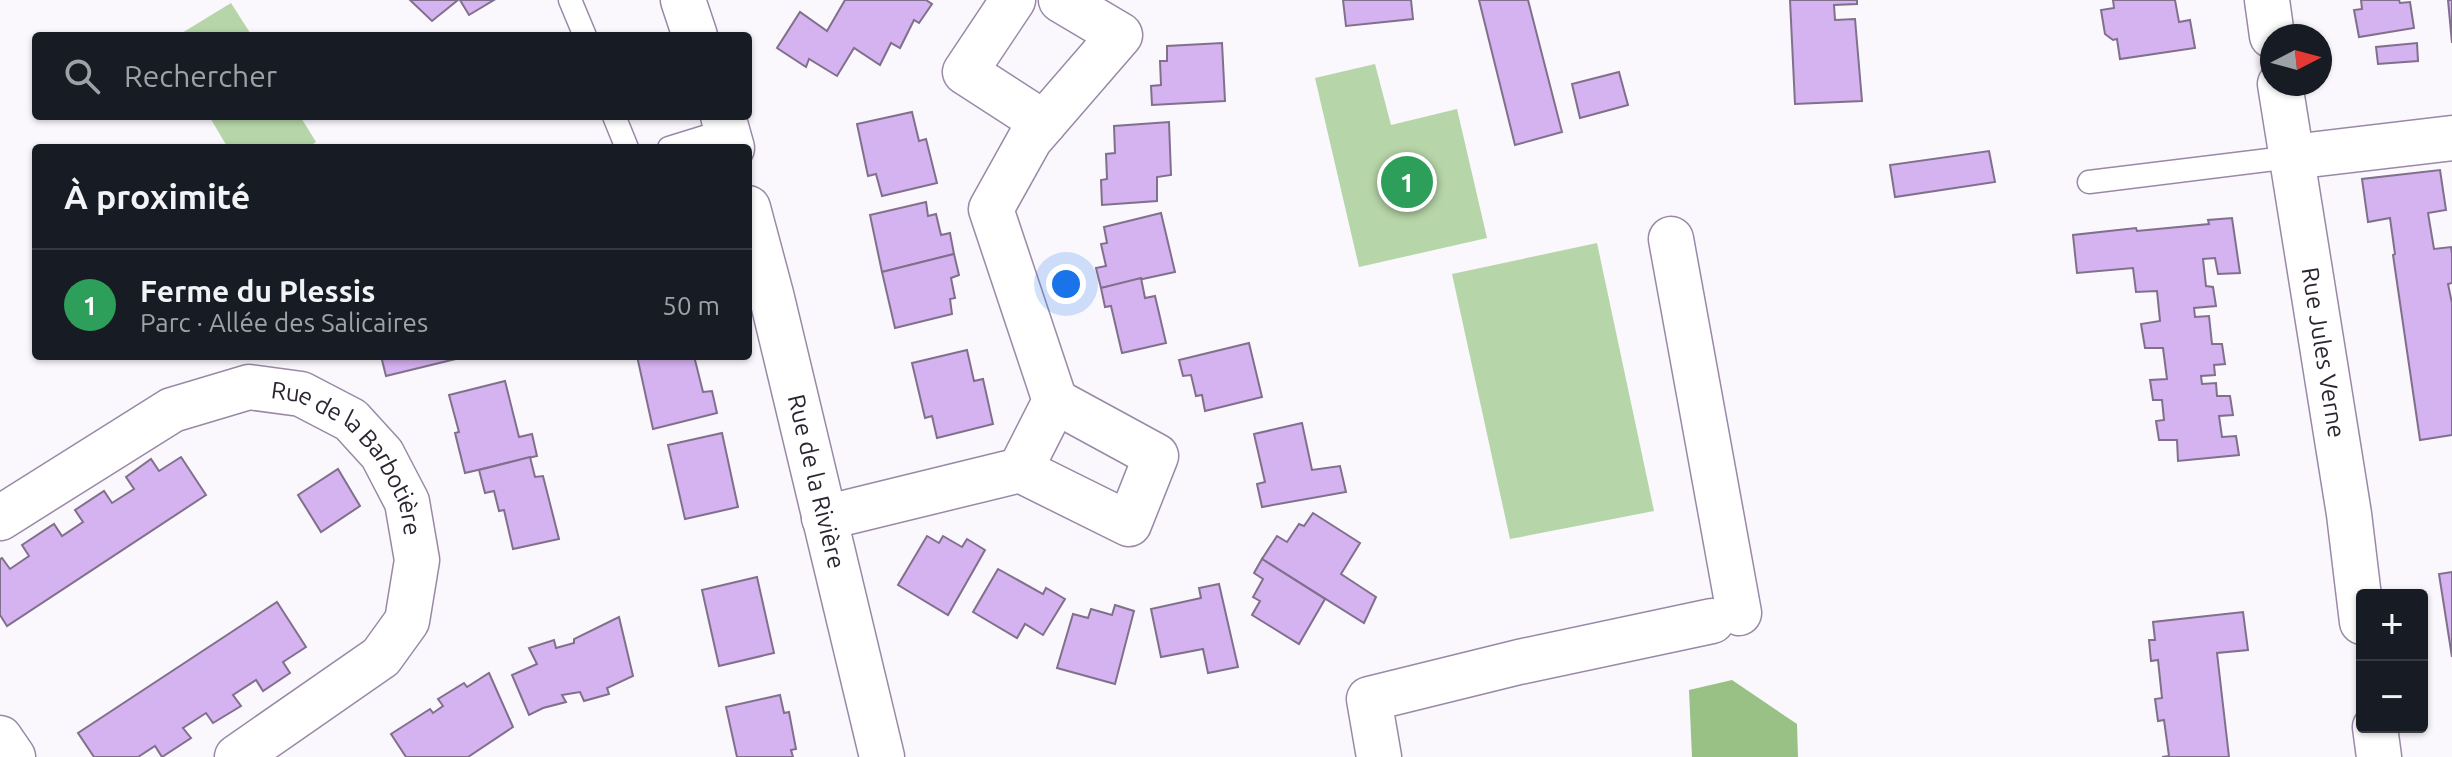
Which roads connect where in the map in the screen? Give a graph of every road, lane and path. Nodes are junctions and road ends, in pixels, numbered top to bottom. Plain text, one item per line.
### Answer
1 (570, 0) edge
2 (683, 0) edge
3 (1013, 0) edge
4 (1061, 0) edge
5 (2267, 0) edge
6 (2270, 24) edge
7 (583, 32) edge
8 (694, 32) edge
9 (2282, 96) edge
10 (616, 120) edge
11 (1044, 123) junction
12 (727, 131) edge
13 (2452, 138) edge
14 (625, 144) edge
15 (683, 144) edge
16 (2292, 157) junction
17 (2089, 182) dead end
18 (752, 223) edge
19 (1671, 239) dead end
20 (1055, 401) junction
21 (1020, 470) junction
22 (0, 518) edge
23 (824, 518) junction
24 (2358, 589) edge
25 (2376, 733) edge
26 (0, 738) edge
27 (13, 757) edge
28 (237, 757) edge
29 (882, 757) edge
30 (1379, 757) edge
31 (2379, 757) edge

1 - 7 lane
2 - 8 street
3 - 11 street
4 - 11 street
5 - 6 street
9 - 16 street, Rue Jules Verne
10 - 14 lane
11 - 20 street
12 - 15 lane
13 - 16 street
16 - 17 lane
16 - 24 street, Rue Jules Verne
18 - 23 street, Rue de la Rivière
19 - 30 street
20 - 21 street
20 - 21 street
21 - 23 street
22 - 28 street, Rue de la Barbotière
23 - 29 street, Rue de la Rivière
25 - 31 street
26 - 27 street

